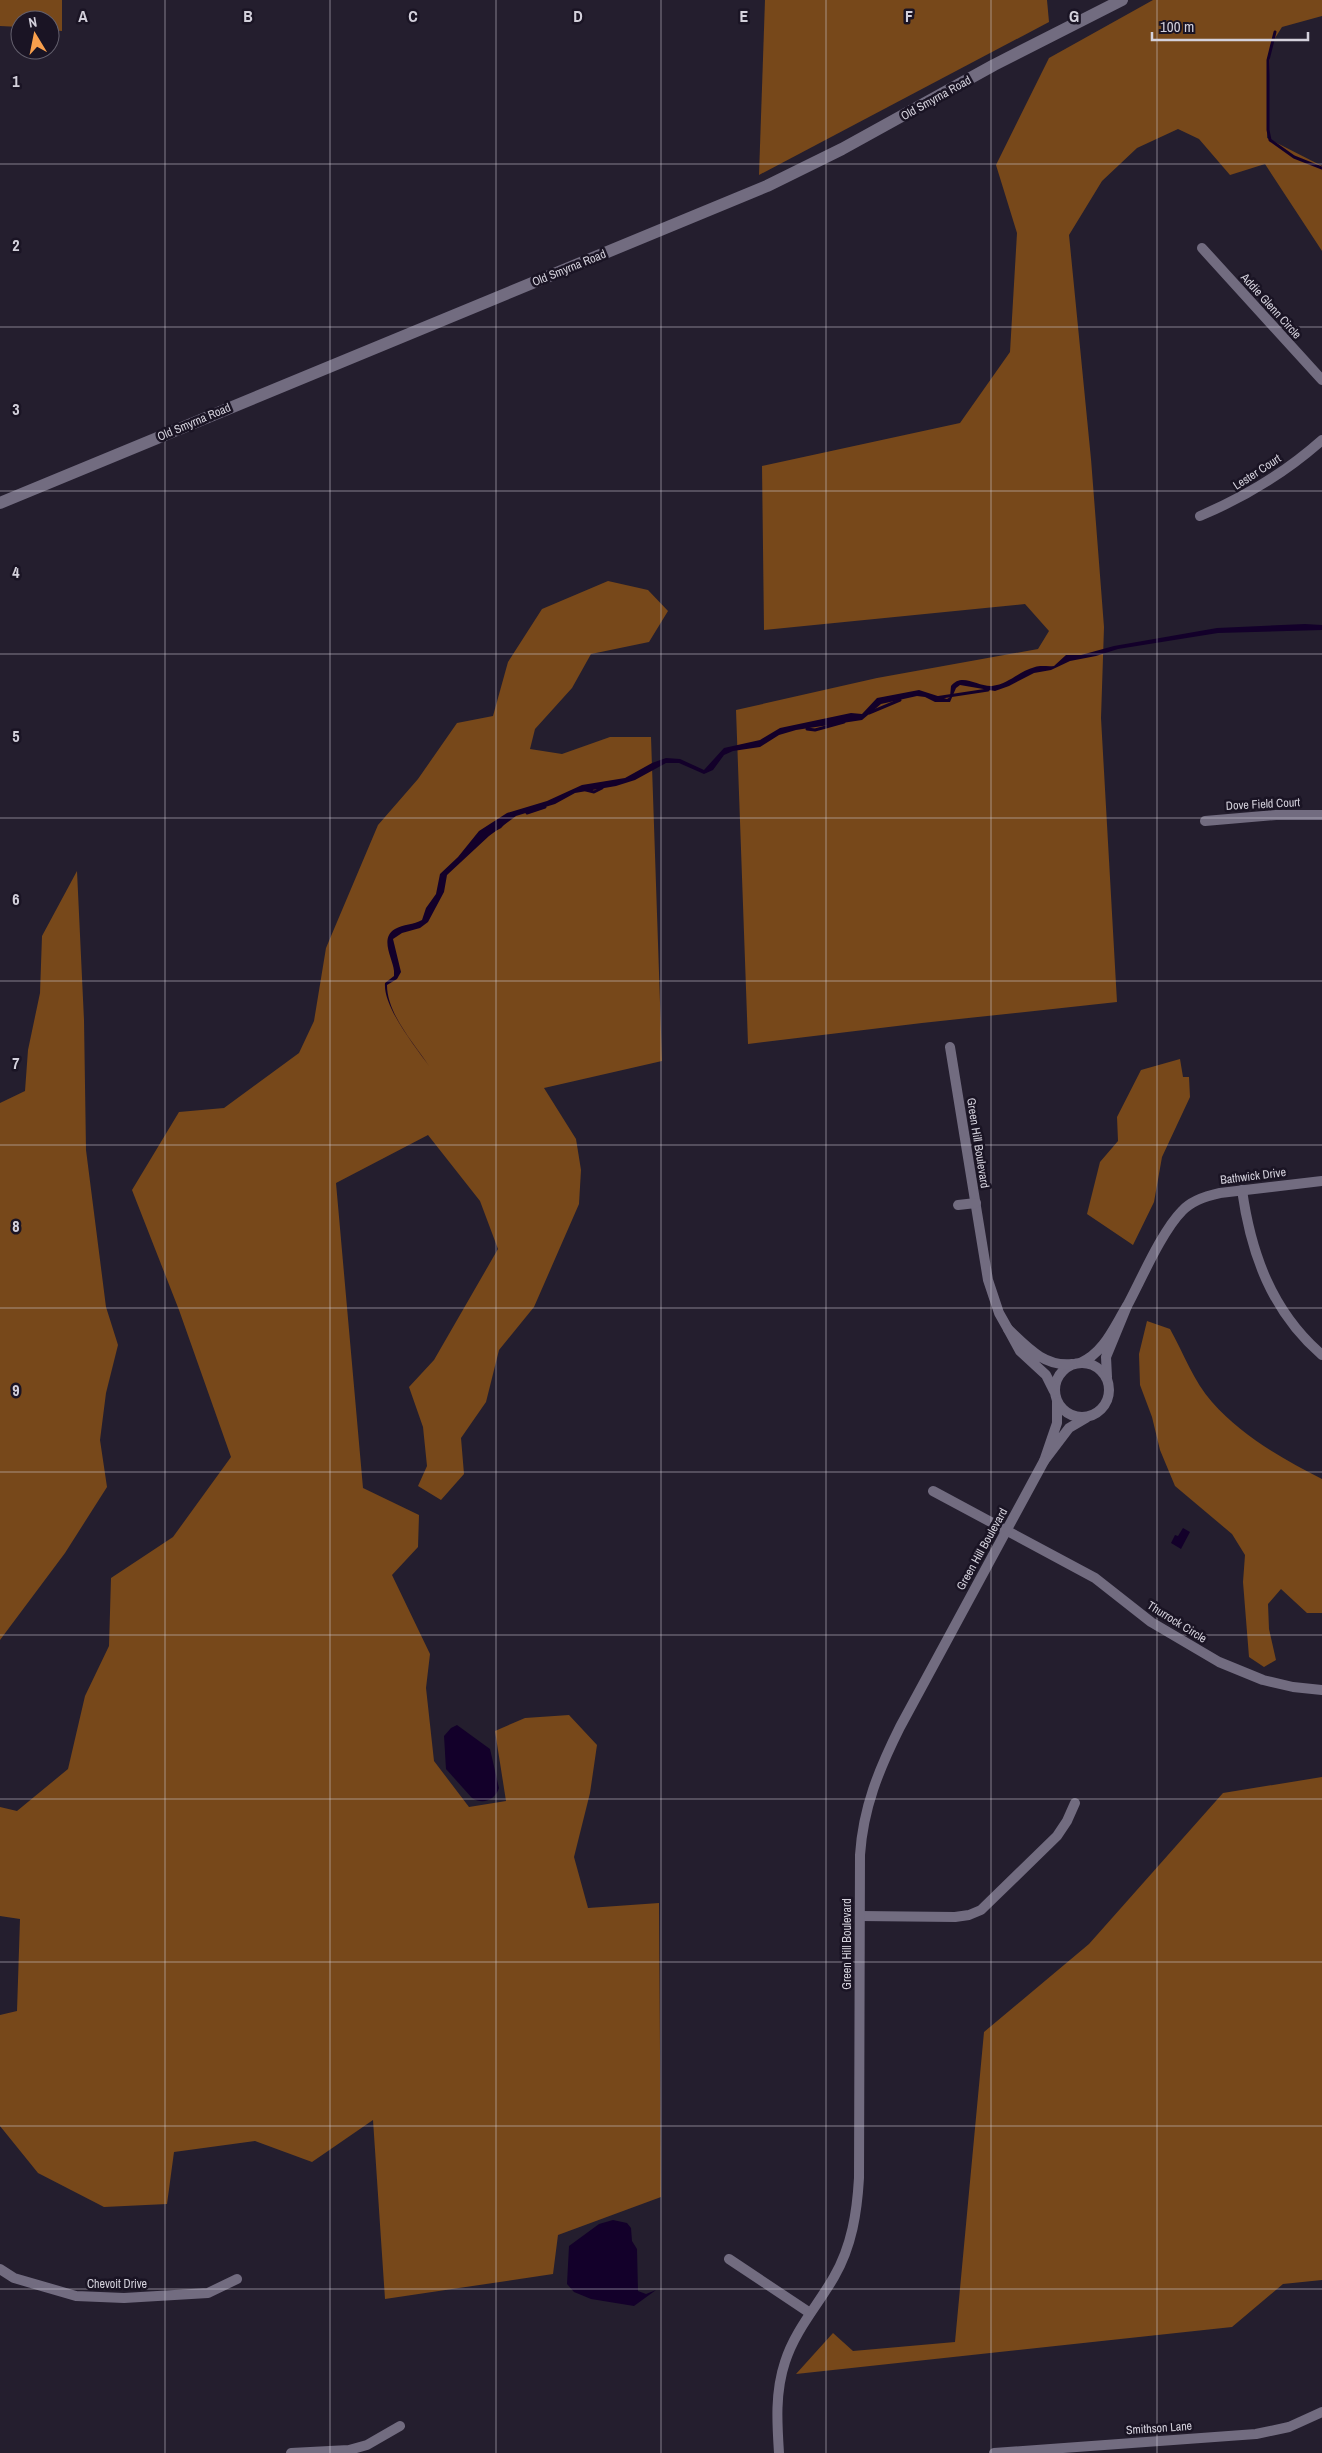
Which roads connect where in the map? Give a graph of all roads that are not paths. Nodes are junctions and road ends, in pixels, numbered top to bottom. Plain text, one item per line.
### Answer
1 (1122, 0) edge
2 (1202, 248) dead end
3 (1322, 380) edge
4 (1322, 440) edge
5 (0, 502) edge
6 (1200, 516) dead end
7 (1322, 815) edge
8 (1205, 821) dead end
9 (950, 1047) dead end
10 (1322, 1181) edge
11 (1242, 1190) junction
12 (976, 1203) junction
13 (958, 1206) dead end
14 (1127, 1306) junction
15 (1008, 1329) junction
16 (1322, 1355) edge
17 (1076, 1364) junction
18 (1108, 1380) junction
19 (1056, 1396) junction
20 (1092, 1415) junction
21 (1044, 1461) junction
22 (933, 1491) dead end
23 (1007, 1530) junction
24 (1322, 1690) edge
25 (1075, 1803) dead end
26 (860, 1916) junction
27 (729, 2258) dead end
28 (0, 2269) edge
29 (237, 2279) dead end
30 (810, 2313) junction
31 (1322, 2412) edge
32 (400, 2426) dead end
33 (291, 2453) edge
34 (778, 2453) edge
35 (994, 2453) edge

1 - 5 street, Old Smyrna Road
2 - 3 street, Addie Glenn Circle
4 - 6 street, Lester Court
7 - 8 street, Dove Field Court
9 - 12 street, Green Hill Boulevard
10 - 11 street, Bathwick Drive
11 - 14 street, Bathwick Drive
11 - 16 street
12 - 13 street
12 - 15 street, Green Hill Boulevard
14 - 17 street, Bathwick Drive
14 - 18 street, Bathwick Drive
15 - 17 street, Green Hill Boulevard
15 - 19 street, Green Hill Boulevard
17 - 18 street
17 - 19 street
18 - 20 street
19 - 20 street
19 - 21 street, Green Hill Boulevard
20 - 21 street, Green Hill Boulevard
21 - 23 street, Green Hill Boulevard
22 - 23 street, Thurrock Circle
23 - 24 street, Thurrock Circle
23 - 26 street, Green Hill Boulevard
25 - 26 street
26 - 30 street, Green Hill Boulevard
27 - 30 street
28 - 29 street, Chevoit Drive
30 - 34 street, Green Hill Boulevard
31 - 35 street, Smithson Lane
32 - 33 street

